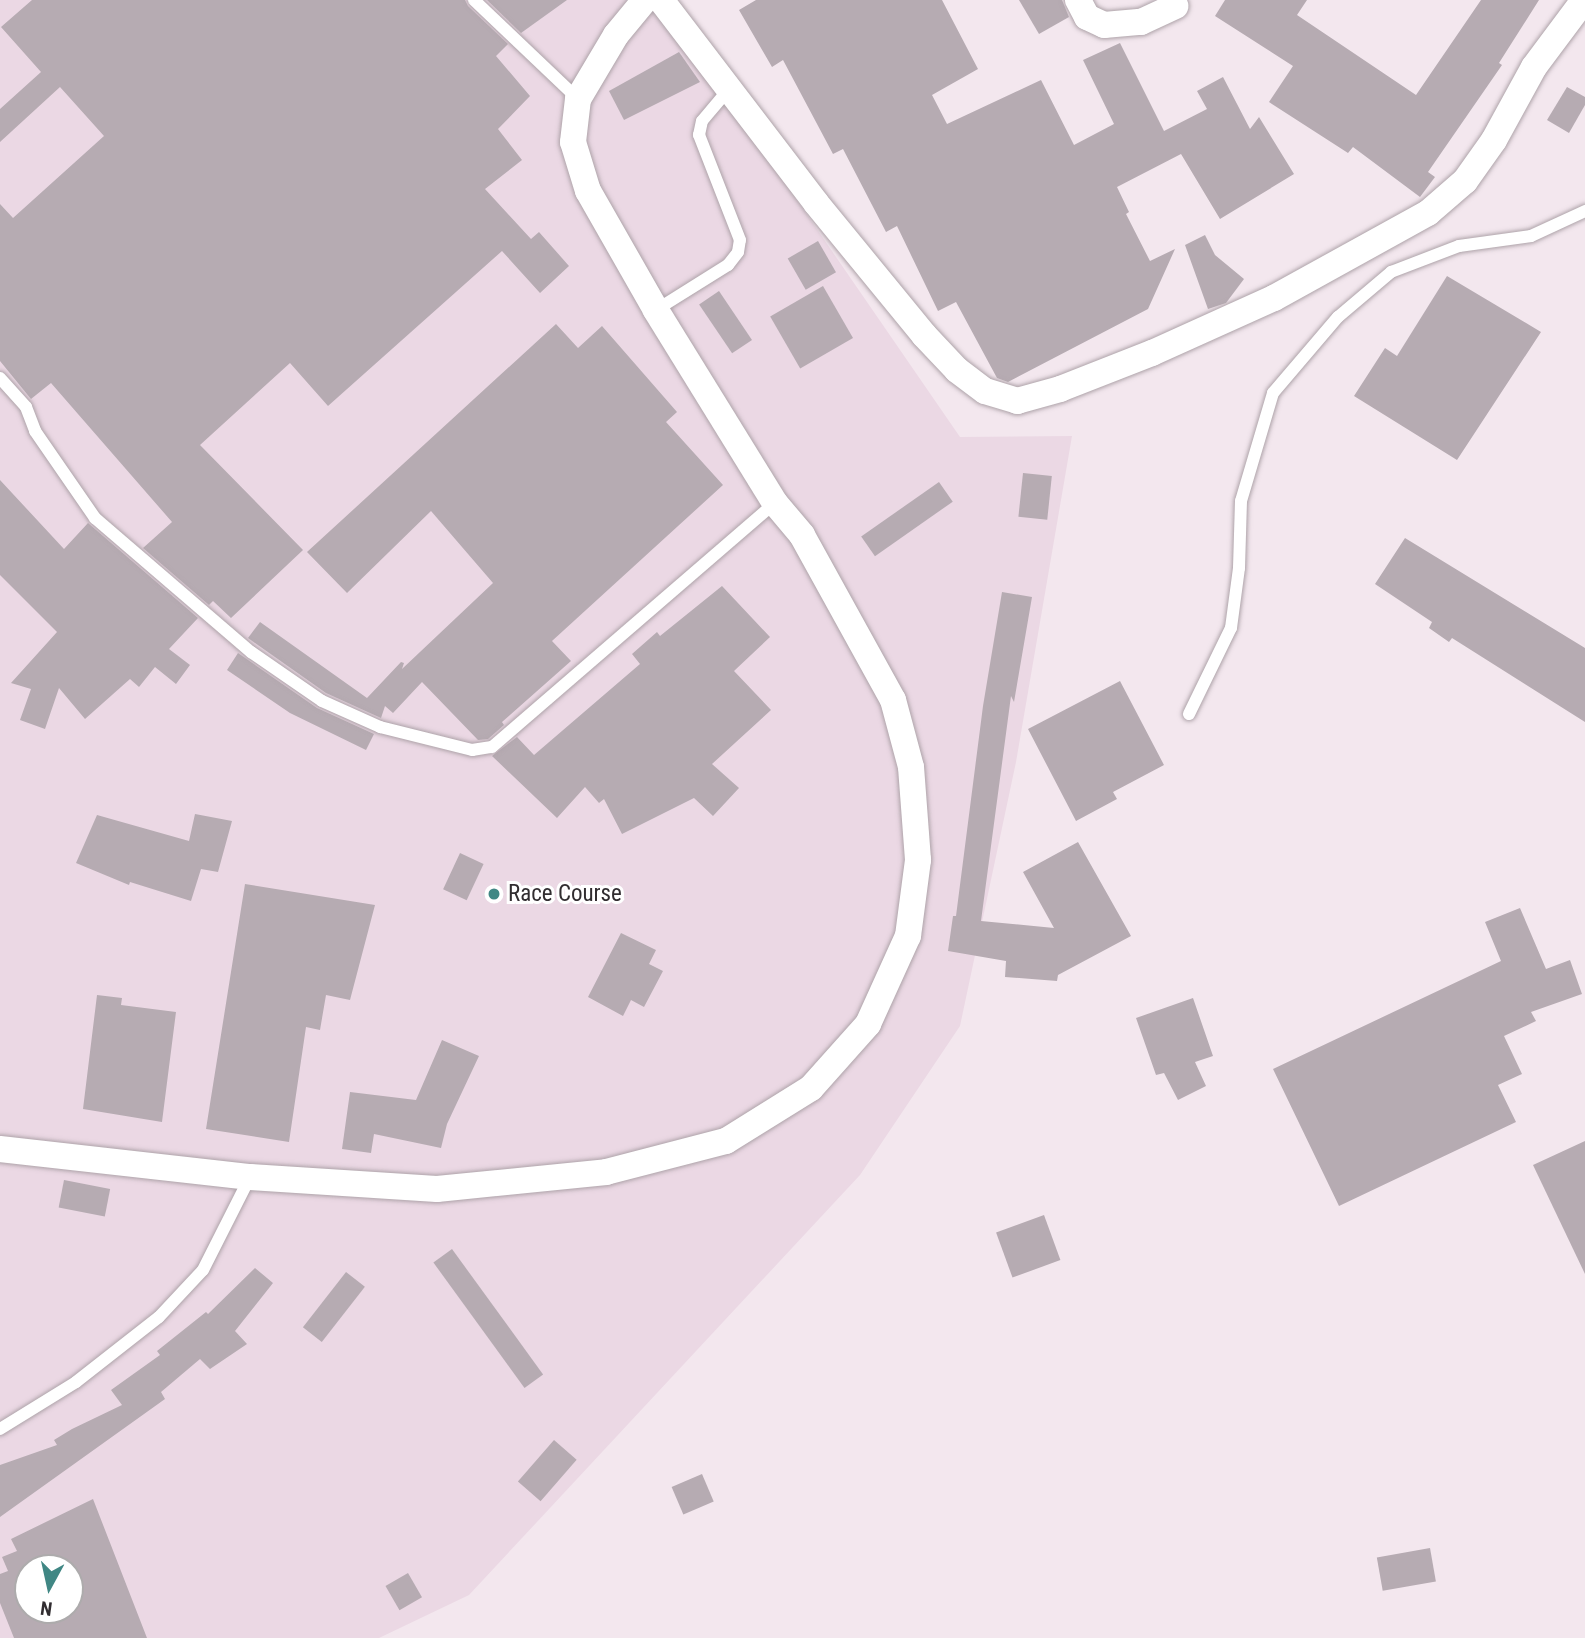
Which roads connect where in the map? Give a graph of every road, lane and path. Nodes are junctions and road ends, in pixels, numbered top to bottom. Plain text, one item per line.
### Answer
1 (474, 0) edge
2 (645, 0) edge
3 (661, 0) edge
4 (1078, 0) edge
5 (1584, 0) edge
6 (1175, 6) dead end
7 (729, 88) junction
8 (578, 99) junction
9 (1585, 211) edge
10 (656, 310) junction
11 (0, 379) edge
12 (775, 503) junction
13 (1189, 714) dead end
14 (0, 1150) edge
15 (250, 1177) junction
16 (0, 1429) edge

1 - 8 lane
2 - 8 street
3 - 7 street
4 - 6 street
5 - 7 street
7 - 10 lane
8 - 10 street
9 - 13 lane
10 - 12 street
11 - 12 lane
12 - 15 street
14 - 15 street
15 - 16 lane

